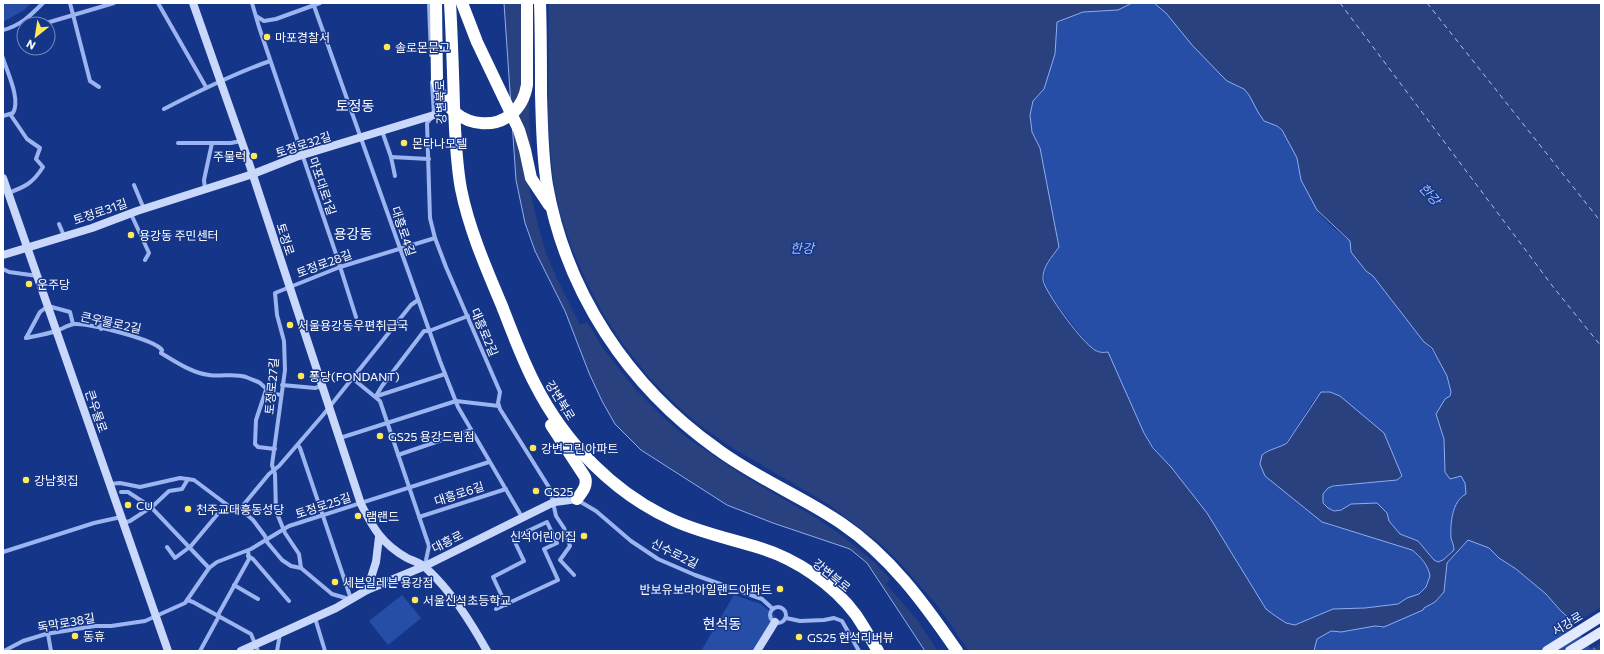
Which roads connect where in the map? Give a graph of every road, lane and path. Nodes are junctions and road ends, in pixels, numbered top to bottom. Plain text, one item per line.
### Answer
1 (43, 3) edge
2 (70, 3) edge
3 (114, 3) edge
4 (158, 3) edge
5 (193, 3) edge
6 (252, 3) edge
7 (320, 3) edge
8 (429, 3) edge
9 (436, 3) edge
10 (450, 3) edge
11 (527, 3) edge
12 (540, 3) edge
13 (314, 4) edge
14 (464, 8) edge
15 (74, 15) junction
16 (29, 16) edge
17 (256, 16) junction
18 (56, 20) edge
19 (16, 25) edge
20 (3, 30) edge
21 (3, 58) edge
22 (270, 61) junction
23 (431, 62) dead end
24 (432, 70) dead end
25 (221, 80) junction
26 (99, 87) dead end
27 (206, 87) junction
28 (164, 109) dead end
29 (10, 114) junction
30 (434, 115) junction
31 (3, 116) edge
32 (382, 131) junction
33 (361, 138) junction
34 (242, 141) junction
35 (178, 143) dead end
36 (212, 143) junction
37 (302, 155) junction
38 (391, 157) junction
39 (429, 159) junction
40 (253, 174) junction
41 (394, 176) dead end
42 (3, 178) edge
43 (134, 185) dead end
44 (205, 189) junction
45 (8, 193) junction
46 (144, 209) junction
47 (552, 211) junction
48 (131, 214) junction
49 (59, 224) dead end
50 (64, 236) junction
51 (435, 238) junction
52 (27, 247) junction
53 (400, 249) junction
54 (3, 255) edge
55 (145, 260) dead end
56 (340, 268) junction
57 (3, 270) edge
58 (38, 276) junction
59 (289, 287) junction
60 (418, 300) junction
61 (48, 306) junction
62 (468, 316) junction
63 (102, 317) dead end
64 (356, 317) dead end
65 (73, 324) junction
66 (101, 329) junction
67 (56, 331) junction
68 (429, 331) junction
69 (445, 374) junction
70 (352, 378) junction
71 (282, 385) junction
72 (322, 386) junction
73 (266, 390) junction
74 (281, 395) junction
75 (376, 396) junction
76 (456, 401) junction
77 (545, 403) junction
78 (329, 406) junction
79 (499, 406) junction
80 (387, 422) junction
81 (471, 430) junction
82 (340, 438) junction
83 (298, 445) junction
84 (274, 449) junction
85 (398, 455) junction
86 (490, 462) junction
87 (274, 470) junction
88 (188, 479) junction
89 (110, 484) junction
90 (409, 488) junction
91 (506, 489) junction
92 (121, 492) dead end
93 (577, 499) junction
94 (552, 503) junction
95 (226, 504) junction
96 (361, 504) junction
97 (151, 506) junction
98 (240, 509) junction
99 (323, 516) junction
100 (419, 517) junction
101 (522, 517) junction
102 (122, 520) junction
103 (283, 529) junction
104 (380, 537) junction
105 (266, 539) junction
106 (167, 547) dead end
107 (190, 547) junction
108 (248, 551) junction
109 (3, 552) edge
110 (248, 556) junction
111 (425, 566) junction
112 (209, 568) junction
113 (301, 568) junction
114 (574, 576) dead end
115 (234, 586) junction
116 (367, 590) junction
117 (258, 599) dead end
118 (187, 600) junction
119 (352, 600) junction
120 (289, 601) dead end
121 (506, 605) junction
122 (496, 609) dead end
123 (773, 609) junction
124 (156, 615) junction
125 (218, 615) junction
126 (1601, 617) edge
127 (315, 618) junction
128 (786, 618) junction
129 (775, 622) junction
130 (1601, 632) edge
131 (280, 633) junction
132 (48, 634) junction
133 (257, 647) edge
134 (4, 651) edge
135 (52, 651) edge
136 (168, 651) edge
137 (200, 651) edge
138 (241, 651) edge
139 (277, 651) edge
140 (325, 651) edge
141 (487, 651) edge
142 (757, 651) edge
143 (860, 651) edge
144 (878, 651) edge
145 (957, 651) edge
146 (1547, 651) edge
147 (1570, 651) edge

1 - 16 street
2 - 15 street
3 - 15 street
4 - 27 street
5 - 25 main road, 토정로
6 - 17 street, 마포대로1길
7 - 13 street
8 - 23 street
9 - 11 highway
10 - 77 highway, 강변북로
12 - 47 highway
13 - 17 street
13 - 33 street
14 - 47 highway
15 - 18 street
15 - 26 street
17 - 22 street, 마포대로1길
19 - 20 street
21 - 29 street
22 - 25 street
22 - 37 street, 마포대로1길
24 - 30 street, 대흥로2길
25 - 27 street
25 - 34 main road, 토정로
27 - 28 street
29 - 31 street
29 - 45 street
30 - 32 main road, 토정로32길
30 - 39 street, 대흥로2길
32 - 33 main road, 토정로32길
32 - 38 street
33 - 37 main road, 토정로32길
33 - 53 street, 대흥로4길
34 - 36 street
34 - 40 main road, 토정로
35 - 36 street
36 - 44 street
37 - 40 main road, 토정로32길
37 - 56 street, 마포대로1길
38 - 39 street
38 - 41 street
39 - 51 street, 대흥로2길
40 - 44 main road, 토정로31길
40 - 59 main road, 토정로
42 - 45 main road, 큰우물로
43 - 46 street
44 - 46 main road, 토정로31길
45 - 52 main road, 큰우물로
46 - 48 main road, 토정로31길
47 - 145 highway
48 - 50 main road, 토정로31길
48 - 55 street
49 - 50 street
50 - 52 main road, 토정로31길
51 - 53 street, 토정로28길
51 - 62 street, 대흥로2길
52 - 54 main road, 토정로31길
52 - 58 main road, 큰우물로
53 - 56 street, 토정로28길
53 - 60 street, 대흥로4길
56 - 59 street, 토정로28길
56 - 64 street, 마포대로1길
57 - 58 street
58 - 61 main road, 큰우물로
59 - 71 street, 토정로27길
59 - 72 main road, 토정로
60 - 68 street, 대흥로4길
60 - 70 street
61 - 65 street
61 - 67 main road, 큰우물로
61 - 67 street, 큰우물로2길
62 - 68 street
62 - 79 street, 대흥로2길
63 - 66 street
65 - 66 street, 큰우물로2길
65 - 67 street, 큰우물로2길
66 - 73 street, 큰우물로2길
67 - 89 main road, 큰우물로
68 - 69 street, 대흥로4길
68 - 75 street
69 - 75 street
69 - 76 street, 대흥로4길
70 - 75 street
70 - 78 street
71 - 72 street
71 - 74 street, 토정로27길
72 - 78 main road, 토정로
73 - 74 street, 큰우물로2길
73 - 84 street
74 - 84 street, 토정로27길
75 - 80 street
76 - 79 street
76 - 80 street
76 - 81 street, 대흥로4길
77 - 93 highway
77 - 144 highway, 강변북로
78 - 82 main road, 토정로
78 - 83 street
79 - 94 street, 대흥로2길
80 - 82 street
80 - 85 street
81 - 85 street
81 - 86 street, 대흥로4길
82 - 96 main road, 토정로
83 - 87 street
83 - 99 street
84 - 87 street, 토정로27길
85 - 90 street
86 - 90 street, 대흥로6길
86 - 91 street, 대흥로4길
87 - 98 street
87 - 103 street, 토정로27길
88 - 89 street
88 - 95 street
88 - 97 street
89 - 102 main road, 큰우물로
90 - 96 street
90 - 100 street
91 - 100 street, 대흥로6길
91 - 101 street, 대흥로4길
92 - 97 street
93 - 94 main road, 대흥로
93 - 123 street, 신수로2길
94 - 101 main road, 대흥로
94 - 114 street
95 - 98 street
95 - 107 street
96 - 99 street, 토정로25길
96 - 104 main road, 토정로
97 - 102 street
97 - 107 street
98 - 105 street
99 - 103 street, 토정로25길
99 - 119 street
100 - 111 street
101 - 111 main road, 대흥로
102 - 109 street
102 - 124 main road, 큰우물로
103 - 105 street, 토정로25길
103 - 113 street, 토정로27길
104 - 111 main road, 토정로
104 - 116 main road
105 - 108 street, 토정로25길
105 - 113 street
106 - 107 street
107 - 112 street
108 - 110 street
108 - 112 street, 토정로25길
110 - 115 street
110 - 120 street
111 - 116 main road, 대흥로
111 - 141 main road, 토정로
112 - 118 street, 토정로25길
113 - 119 street
115 - 117 street
115 - 125 street
116 - 119 main road, 대흥로
118 - 124 street, 토정로25길
118 - 125 street
119 - 127 main road, 대흥로
121 - 121 street
121 - 122 street
123 - 128 street
123 - 129 street
124 - 132 street, 독막로38길
124 - 136 main road, 큰우물로
125 - 133 street
125 - 137 street
126 - 146 main road, 서강로
127 - 131 main road, 대흥로
127 - 140 street
128 - 129 street
128 - 143 street
129 - 142 main road
130 - 147 main road
131 - 133 main road, 대흥로
131 - 139 street
132 - 134 street, 독막로38길
132 - 135 street
133 - 138 main road, 대흥로

